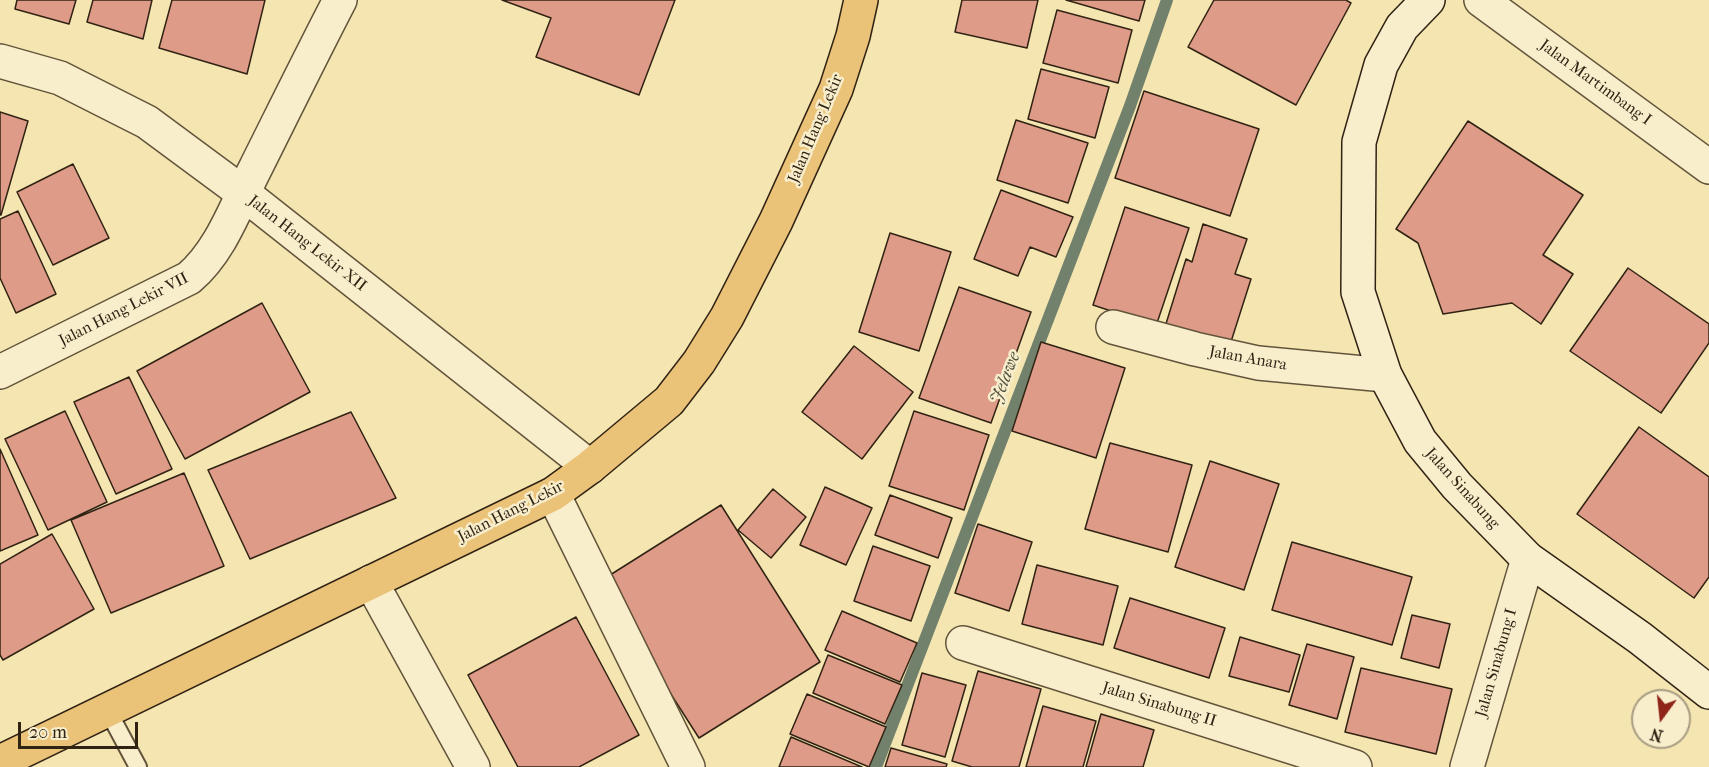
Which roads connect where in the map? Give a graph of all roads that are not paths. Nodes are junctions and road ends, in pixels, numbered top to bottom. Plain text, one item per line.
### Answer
1 (340, 0) edge
2 (861, 0) edge
3 (1428, 0) edge
4 (1481, 0) edge
5 (0, 61) edge
6 (1709, 167) edge
7 (243, 193) junction
8 (1113, 327) dead end
9 (0, 372) edge
10 (1385, 375) junction
11 (590, 467) junction
12 (553, 494) junction
13 (1528, 559) junction
14 (371, 582) junction
15 (963, 643) dead end
16 (1709, 692) edge
17 (108, 711) junction
18 (0, 762) edge
19 (138, 767) edge
20 (474, 767) edge
21 (687, 767) edge
22 (1355, 767) edge
23 (1467, 767) edge

1 - 7 street, Jalan Hang Lekir VII
2 - 11 main road, Jalan Hang Lekir
3 - 10 street, Jalan Sinabung
4 - 6 street, Jalan Martimbang I
5 - 7 street, Jalan Hang Lekir XII
7 - 9 street, Jalan Hang Lekir VII
7 - 11 street, Jalan Hang Lekir XII
8 - 10 street, Jalan Anara
10 - 13 street, Jalan Sinabung
11 - 12 main road, Jalan Hang Lekir
12 - 14 main road, Jalan Hang Lekir
12 - 21 street
13 - 16 street, Jalan Sinabung
13 - 23 street, Jalan Sinabung I
14 - 17 main road, Jalan Hang Lekir
14 - 20 street
15 - 22 street, Jalan Sinabung II
17 - 18 main road, Jalan Hang Lekir
17 - 19 lane

